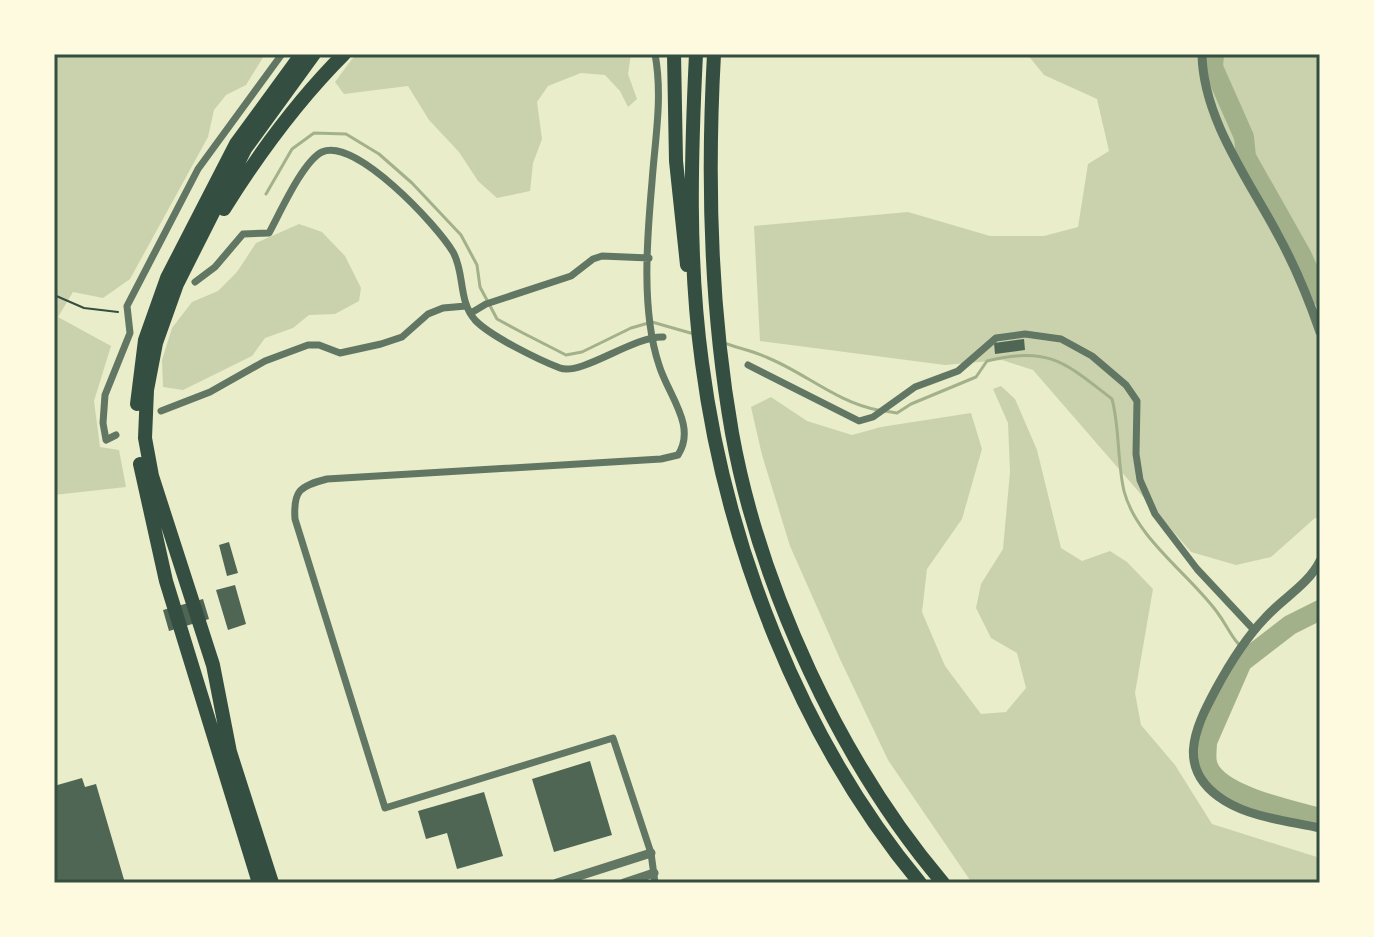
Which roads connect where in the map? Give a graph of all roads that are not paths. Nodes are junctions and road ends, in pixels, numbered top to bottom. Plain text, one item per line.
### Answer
1 (282, 54) edge
2 (302, 54) edge
3 (314, 54) edge
4 (344, 54) edge
5 (655, 54) edge
6 (674, 54) edge
7 (696, 54) edge
8 (714, 54) edge
9 (1202, 54) edge
10 (649, 258) junction
11 (195, 282) dead end
12 (177, 284) junction
13 (139, 310) dead end
14 (468, 310) junction
15 (128, 313) junction
16 (1320, 332) edge
17 (652, 336) junction
18 (663, 337) dead end
19 (702, 360) junction
20 (748, 365) dead end
21 (161, 411) dead end
22 (116, 435) dead end
23 (1320, 561) edge
24 (1254, 630) junction
25 (1320, 828) edge
26 (651, 853) junction
27 (654, 878) edge
28 (259, 883) edge
29 (272, 883) edge
30 (557, 883) edge
31 (624, 883) edge
32 (920, 883) edge
33 (943, 883) edge

1 - 15 street
2 - 28 highway
3 - 12 highway
4 - 12 highway
5 - 10 street
6 - 19 highway
7 - 19 highway
8 - 33 highway
9 - 16 street
10 - 14 street
10 - 17 street
11 - 14 street
12 - 29 highway
13 - 15 street
14 - 17 street
14 - 21 street
15 - 22 street
17 - 18 street
17 - 26 street
19 - 32 highway
20 - 24 street
23 - 24 street
24 - 25 street
26 - 27 street
26 - 30 street
27 - 31 street

